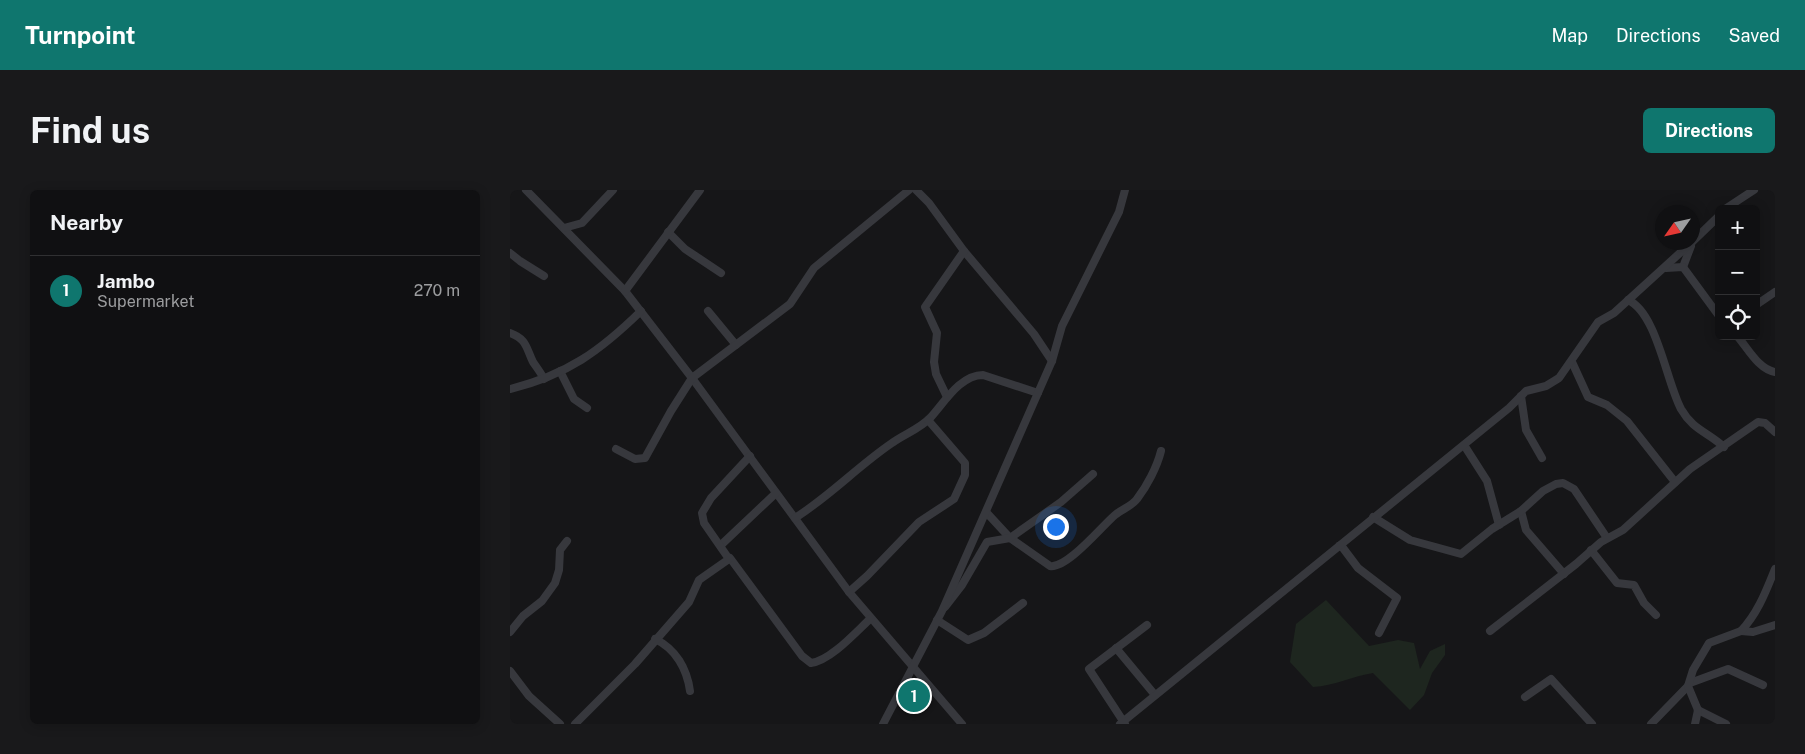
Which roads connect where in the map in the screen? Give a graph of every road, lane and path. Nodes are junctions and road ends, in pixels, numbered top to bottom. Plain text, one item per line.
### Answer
1 (613, 190) edge
2 (700, 190) edge
3 (909, 190) edge
4 (916, 190) edge
5 (1125, 190) edge
6 (1754, 190) edge
7 (529, 191) edge
8 (1731, 205) edge
9 (1715, 220) edge
10 (564, 228) junction
11 (668, 232) junction
12 (1700, 235) edge
13 (1684, 250) edge
14 (1690, 250) edge
15 (964, 251) junction
16 (510, 253) edge
17 (1683, 267) junction
18 (1663, 269) junction
19 (721, 273) dead end
20 (544, 276) dead end
21 (625, 291) junction
22 (1775, 292) edge
23 (1628, 300) junction
24 (1760, 302) edge
25 (641, 311) junction
26 (708, 311) dead end
27 (1715, 311) edge
28 (510, 333) edge
29 (1740, 340) edge
30 (736, 345) junction
31 (1052, 361) junction
32 (1572, 362) junction
33 (560, 371) junction
34 (1775, 372) edge
35 (692, 378) junction
36 (544, 379) junction
37 (510, 389) edge
38 (1038, 393) junction
39 (1521, 396) junction
40 (947, 397) junction
41 (588, 408) dead end
42 (928, 420) junction
43 (1775, 432) edge
44 (1464, 445) junction
45 (1724, 447) junction
46 (616, 449) dead end
47 (1161, 451) dead end
48 (750, 456) junction
49 (1542, 458) dead end
50 (1093, 474) dead end
51 (1675, 482) junction
52 (776, 492) junction
53 (1521, 511) junction
54 (986, 512) junction
55 (1373, 517) junction
56 (795, 518) junction
57 (1499, 525) junction
58 (1010, 538) junction
59 (1607, 538) junction
60 (567, 541) dead end
61 (721, 545) junction
62 (1339, 546) junction
63 (1591, 550) junction
64 (730, 558) junction
65 (1775, 569) edge
66 (1564, 574) junction
67 (849, 592) junction
68 (1023, 603) dead end
69 (942, 611) junction
70 (1656, 614) dead end
71 (870, 619) junction
72 (937, 620) junction
73 (1147, 625) dead end
74 (1775, 625) edge
75 (511, 630) edge
76 (1490, 631) dead end
77 (1741, 631) junction
78 (1379, 633) dead end
79 (655, 638) junction
80 (1116, 648) junction
81 (914, 666) junction
82 (510, 671) edge
83 (1689, 684) junction
84 (1763, 685) dead end
85 (690, 691) dead end
86 (1155, 695) junction
87 (1525, 697) dead end
88 (1698, 710) junction
89 (1123, 723) edge
90 (560, 724) edge
91 (575, 724) edge
92 (883, 724) edge
93 (962, 724) edge
94 (1592, 724) edge
95 (1650, 724) edge
96 (1695, 724) edge
97 (1726, 724) edge

1 - 10 street
2 - 11 street
3 - 30 street
4 - 15 street
5 - 31 street
6 - 8 street
7 - 10 street
9 - 12 street
10 - 21 street
11 - 19 street
11 - 21 street
13 - 18 street
14 - 17 street
15 - 31 street
15 - 40 street
16 - 20 street
17 - 18 street
17 - 27 street
18 - 23 street
21 - 25 street
22 - 24 street
23 - 32 street
23 - 45 street
25 - 33 street
25 - 35 street
26 - 30 street
28 - 36 street
29 - 34 street
30 - 35 street
31 - 38 street
32 - 39 street
32 - 51 street
33 - 36 street
33 - 41 street
35 - 46 street
35 - 48 street
36 - 37 street
38 - 40 street
38 - 54 street
39 - 44 street
39 - 49 street
40 - 42 street
42 - 56 street
42 - 67 street
43 - 45 street
44 - 55 street
44 - 57 street
45 - 51 street
47 - 58 street
48 - 52 street
48 - 61 street
50 - 58 street
51 - 59 street
52 - 56 street
52 - 61 street
53 - 57 street
53 - 59 street
53 - 66 street
54 - 58 street
54 - 69 street
55 - 57 street
55 - 62 street
56 - 67 street
58 - 69 street
59 - 63 street
60 - 75 street
61 - 64 street
62 - 78 street
62 - 86 street
63 - 66 street
63 - 70 street
64 - 71 street
64 - 79 street
65 - 77 street
66 - 76 street
67 - 71 street
68 - 72 street
69 - 72 street
71 - 81 street
72 - 81 street
73 - 80 street
74 - 77 street
77 - 83 street
79 - 85 street
79 - 91 street
80 - 86 street
80 - 89 street
81 - 92 street
81 - 93 street
82 - 90 street
83 - 84 street
83 - 88 street
83 - 95 street
86 - 89 street
87 - 94 street
88 - 96 street
88 - 97 street

